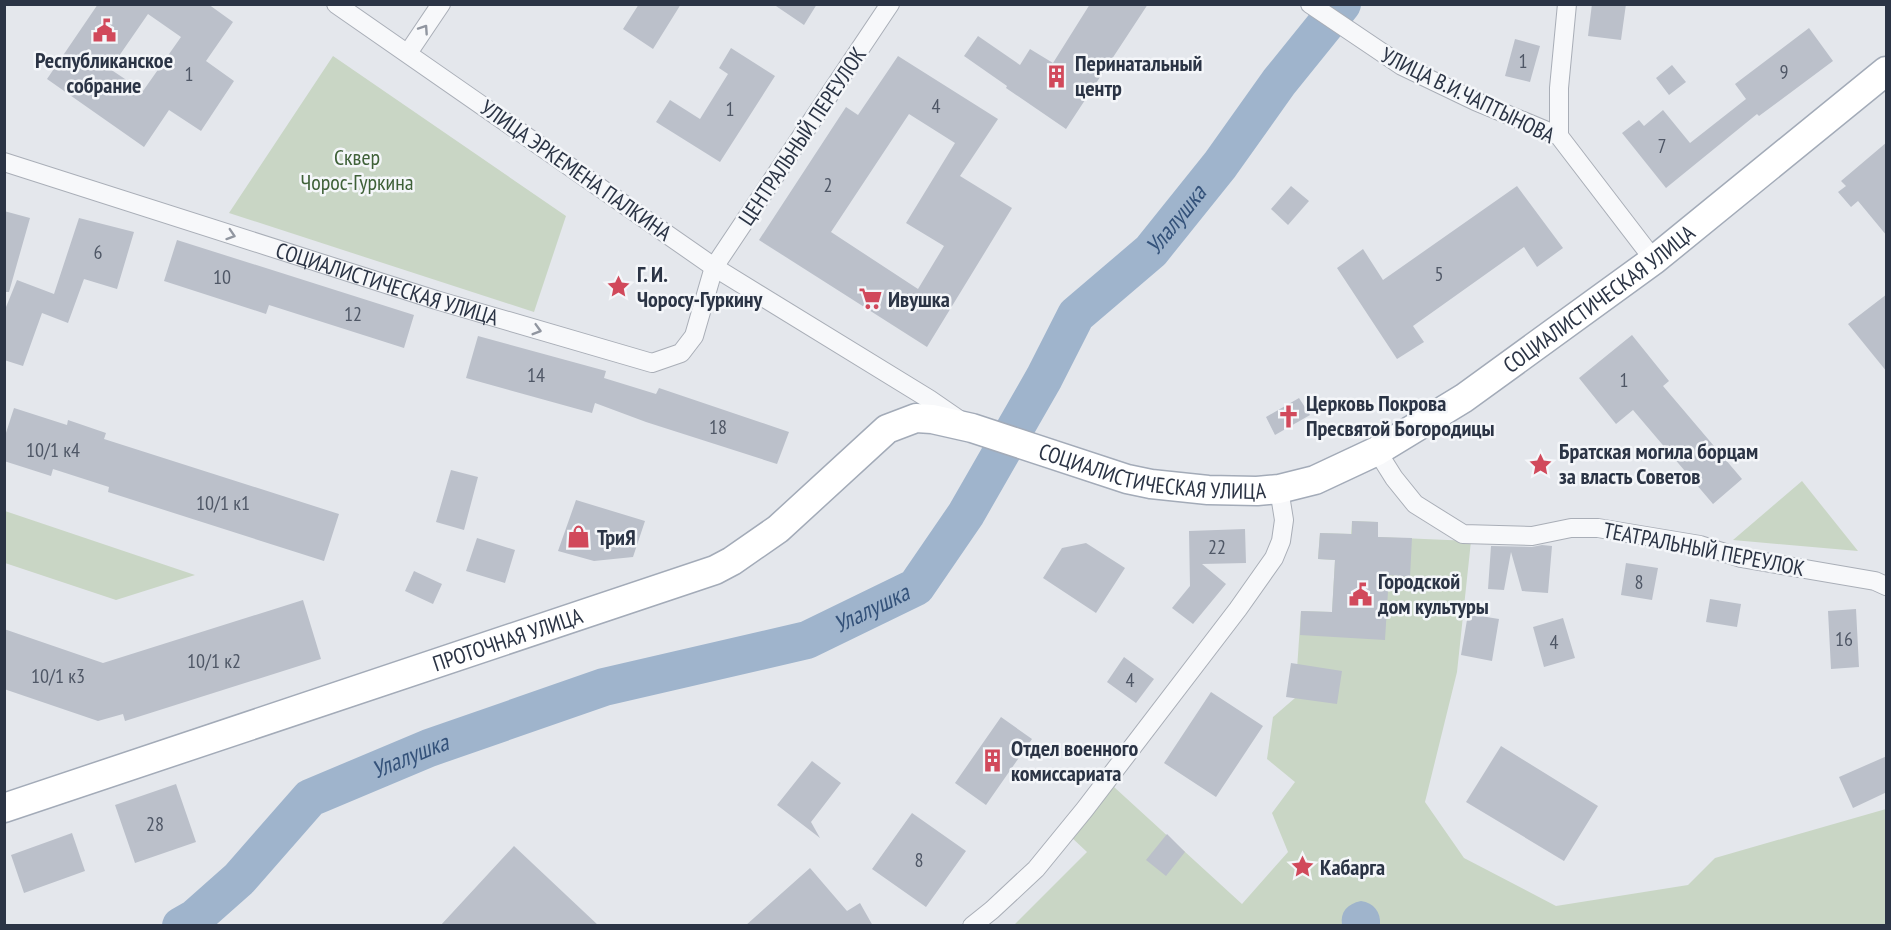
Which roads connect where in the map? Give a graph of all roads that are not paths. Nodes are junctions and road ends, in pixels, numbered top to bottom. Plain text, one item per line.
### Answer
1 (336, 4) edge
2 (441, 4) edge
3 (890, 4) edge
4 (1310, 4) edge
5 (1568, 4) edge
6 (408, 53) junction
7 (1887, 71) edge
8 (1559, 136) junction
9 (4, 162) edge
10 (1654, 260) junction
11 (714, 267) junction
12 (972, 428) junction
13 (1377, 451) junction
14 (1279, 489) junction
15 (1887, 586) edge
16 (4, 808) edge
17 (972, 926) edge

1 - 6 street, УЛИЦА ЭРКЕМЕНА ПАЛКИНА
6 -> 2 street
3 - 11 street, ЦЕНТРАЛЬНЫЙ ПЕРЕУЛОК
4 - 8 street, УЛИЦА В.И.ЧАПТЫНОВА
5 - 8 street
6 - 11 street, УЛИЦА ЭРКЕМЕНА ПАЛКИНА
7 - 10 main road, СОЦИАЛИСТИЧЕСКАЯ УЛИЦА
8 - 10 street, УЛИЦА В.И.ЧАПТЫНОВА
9 -> 11 street, СОЦИАЛИСТИЧЕСКАЯ УЛИЦА
10 - 13 main road, СОЦИАЛИСТИЧЕСКАЯ УЛИЦА
11 - 12 street, УЛИЦА ЭРКЕМЕНА ПАЛКИНА
12 - 14 main road, СОЦИАЛИСТИЧЕСКАЯ УЛИЦА
12 - 16 main road, ПРОТОЧНАЯ УЛИЦА
13 - 14 main road, СОЦИАЛИСТИЧЕСКАЯ УЛИЦА
13 - 15 street, ТЕАТРАЛЬНЫЙ ПЕРЕУЛОК
14 - 17 street

